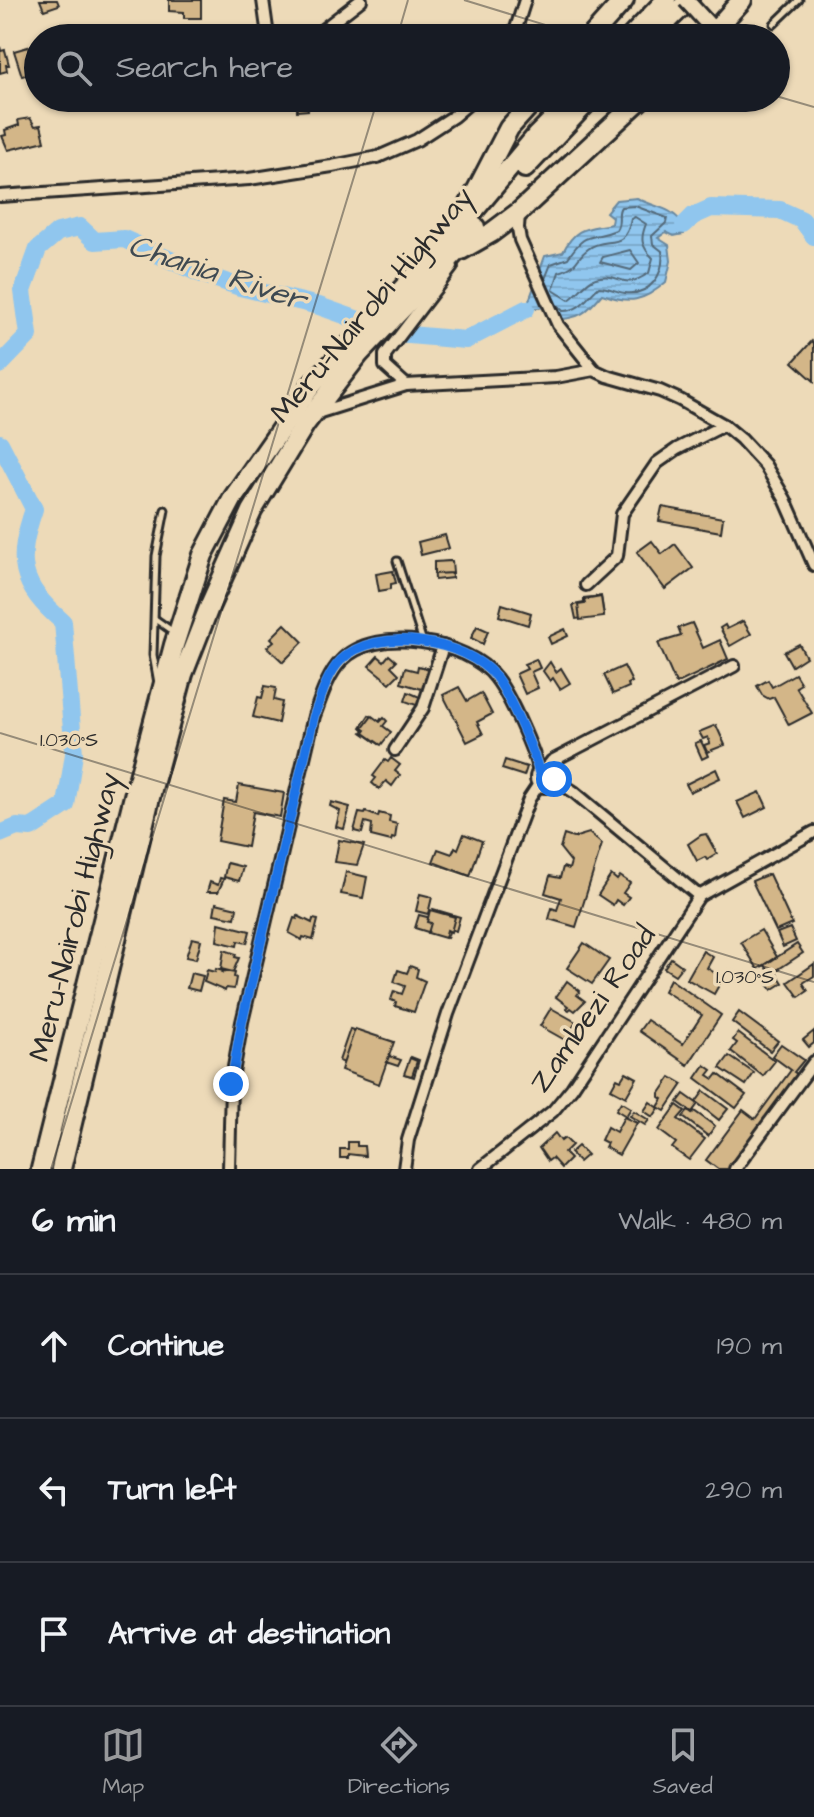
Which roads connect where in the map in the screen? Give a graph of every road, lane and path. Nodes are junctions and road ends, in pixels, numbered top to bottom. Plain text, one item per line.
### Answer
1 (263, 0) edge
2 (361, 0) edge
3 (525, 0) edge
4 (624, 0) edge
5 (666, 0) edge
6 (688, 0) edge
7 (742, 0) edge
8 (799, 0) edge
9 (267, 24) edge
10 (330, 24) edge
11 (517, 24) edge
12 (603, 24) edge
13 (643, 24) edge
14 (664, 24) edge
15 (703, 24) edge
16 (716, 24) edge
17 (774, 24) dead end
18 (459, 112) edge
19 (523, 112) edge
20 (560, 112) edge
21 (578, 112) edge
22 (627, 112) edge
23 (0, 196) edge
24 (519, 212) junction
25 (459, 244) junction
26 (353, 351) junction
27 (594, 370) junction
28 (406, 385) junction
29 (313, 414) junction
30 (724, 425) junction
31 (165, 510) dead end
32 (397, 561) dead end
33 (814, 565) edge
34 (586, 585) dead end
35 (154, 618) junction
36 (178, 634) junction
37 (424, 643) junction
38 (443, 646) junction
39 (734, 666) dead end
40 (161, 694) junction
41 (395, 750) dead end
42 (542, 771) junction
43 (554, 779) junction
44 (539, 784) junction
45 (814, 832) edge
46 (699, 896) junction
47 (814, 1062) edge
48 (41, 1169) edge
49 (61, 1169) edge
50 (229, 1169) edge
51 (404, 1169) edge
52 (480, 1169) edge
53 (735, 1169) edge

1 - 9 street
2 - 10 street
3 - 11 street
4 - 12 highway
5 - 13 highway
6 - 14 highway
6 - 15 main road, bridge
7 - 16 highway
8 - 17 lane
18 - 23 street
19 - 25 highway
20 - 25 highway, Meru-Nairobi Highway
21 - 25 highway, Meru-Nairobi Highway
22 - 24 highway
24 - 25 highway
24 - 27 street
25 - 26 highway, Meru-Nairobi Highway
25 - 28 street
26 - 29 highway, Meru-Nairobi Highway
26 - 36 highway, Meru-Nairobi Highway
27 - 28 street
27 - 30 street
28 - 29 street
29 - 49 highway, Meru-Nairobi Highway
30 - 33 street
30 - 34 street
31 - 35 lane
32 - 37 lane
35 - 36 lane
35 - 40 lane
36 - 40 highway, Meru-Nairobi Highway
37 - 38 street
37 - 50 street
38 - 41 street
38 - 42 street
39 - 42 street
40 - 48 highway, Meru-Nairobi Highway
42 - 43 street
42 - 44 street
43 - 44 street
43 - 46 street
44 - 51 street
45 - 46 street
46 - 52 street, Zambezi Road
47 - 53 street

